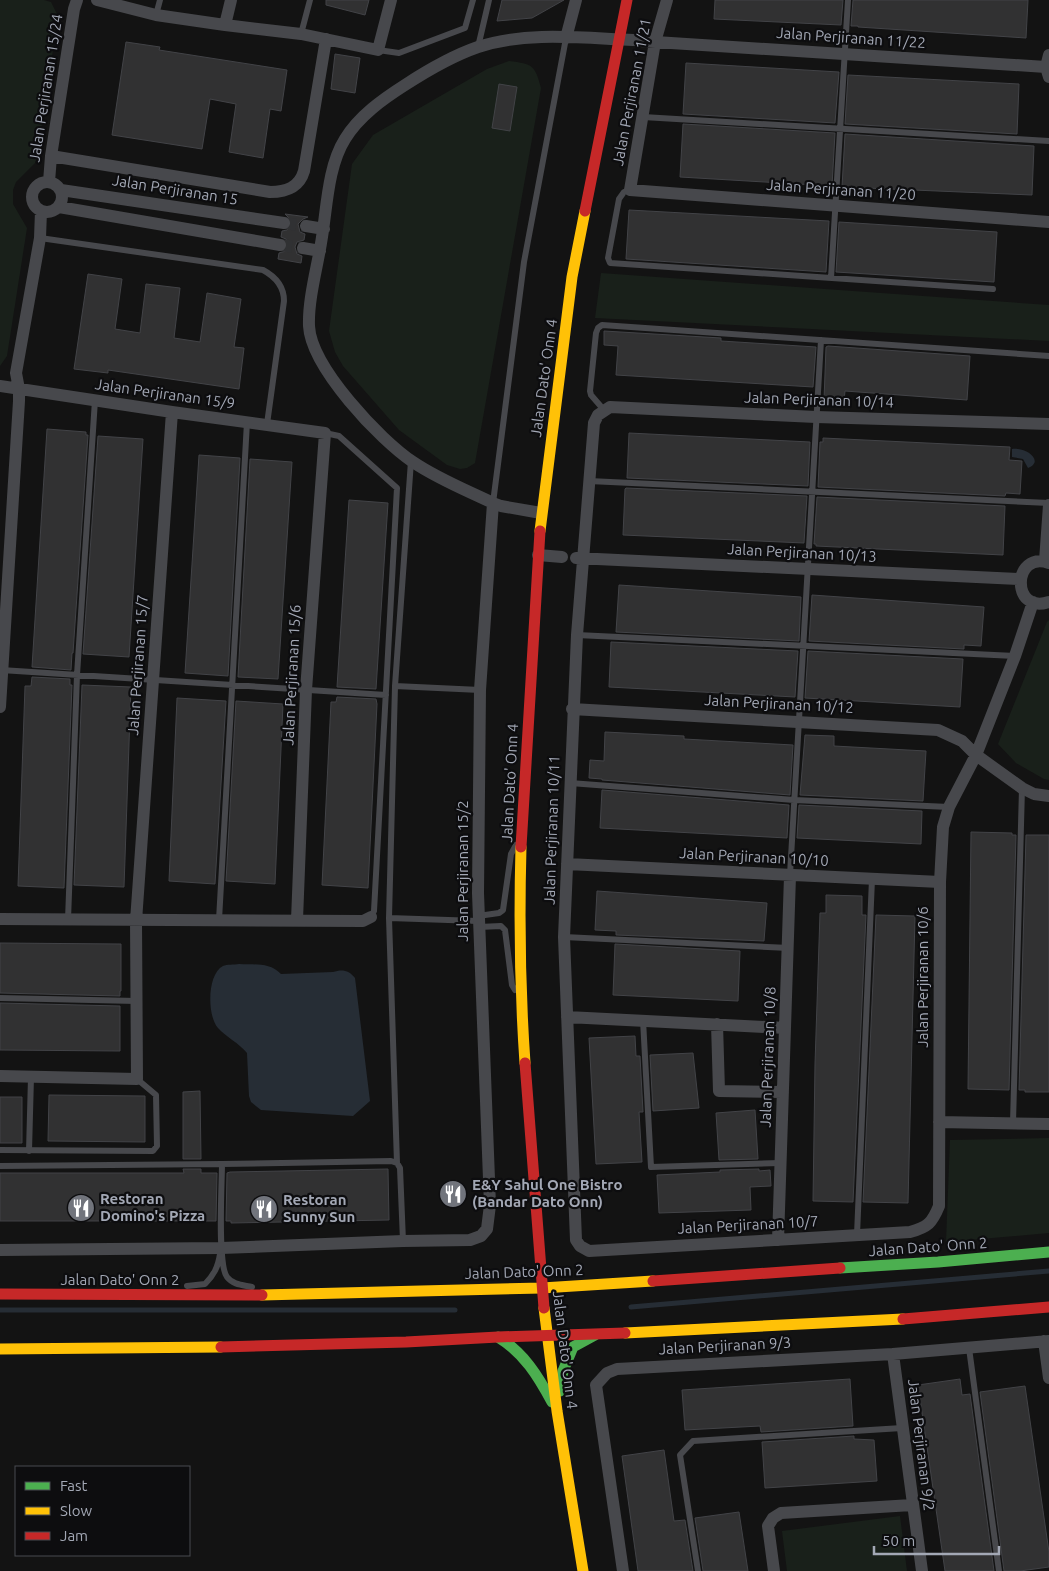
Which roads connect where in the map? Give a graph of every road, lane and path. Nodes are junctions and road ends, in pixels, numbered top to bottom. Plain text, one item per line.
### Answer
1 (78, 0) edge
2 (97, 0) edge
3 (160, 0) edge
4 (231, 0) edge
5 (310, 0) edge
6 (391, 0) edge
7 (473, 0) edge
8 (489, 0) edge
9 (576, 0) edge
10 (626, 0) edge
11 (667, 0) edge
12 (848, 0) edge
13 (156, 15) junction
14 (225, 26) junction
15 (301, 34) junction
16 (566, 38) junction
17 (326, 39) junction
18 (618, 40) junction
19 (654, 42) junction
20 (478, 47) junction
21 (378, 50) junction
22 (844, 54) junction
23 (1048, 66) edge
24 (642, 118) junction
25 (840, 129) junction
26 (1049, 141) edge
27 (51, 156) junction
28 (49, 182) junction
29 (61, 190) junction
30 (630, 190) junction
31 (835, 206) junction
32 (59, 207) junction
33 (41, 211) junction
34 (1049, 222) edge
35 (284, 223) tunnel mouth
36 (306, 226) tunnel mouth
37 (324, 228) junction
38 (40, 238) junction
39 (280, 245) tunnel mouth
40 (303, 248) tunnel mouth
41 (320, 251) junction
42 (831, 278) junction
43 (993, 289) dead end
44 (822, 340) junction
45 (1049, 356) edge
46 (0, 386) edge
47 (19, 389) junction
48 (95, 400) junction
49 (604, 410) junction
50 (172, 412) junction
51 (816, 418) junction
52 (247, 422) junction
53 (267, 424) junction
54 (1049, 424) edge
55 (325, 433) junction
56 (411, 461) junction
57 (589, 481) junction
58 (812, 493) junction
59 (493, 503) junction
60 (1049, 504) edge
61 (541, 513) junction
62 (538, 555) junction
63 (573, 558) junction
64 (1047, 562) edge
65 (807, 570) junction
66 (1020, 579) junction
67 (1033, 602) junction
68 (1049, 602) edge
69 (576, 635) junction
70 (803, 647) junction
71 (1015, 656) junction
72 (1, 670) edge
73 (77, 675) junction
74 (153, 678) junction
75 (232, 685) junction
76 (395, 686) junction
77 (306, 690) junction
78 (480, 690) junction
79 (386, 695) junction
80 (0, 707) edge
81 (572, 709) junction
82 (799, 722) junction
83 (976, 756) junction
84 (570, 783) junction
85 (1022, 788) junction
86 (1049, 796) edge
87 (794, 800) junction
88 (949, 806) junction
89 (522, 837) junction
90 (567, 864) junction
91 (790, 876) junction
92 (872, 879) junction
93 (940, 882) junction
94 (371, 917) joint
95 (389, 918) junction
96 (0, 919) edge
97 (68, 920) junction
98 (219, 920) junction
99 (297, 920) junction
100 (136, 921) junction
101 (478, 921) junction
102 (564, 937) junction
103 (789, 948) junction
104 (0, 998) edge
105 (137, 1001) junction
106 (521, 1002) junction
107 (567, 1017) junction
108 (642, 1020) junction
109 (717, 1024) junction
110 (786, 1028) junction
111 (0, 1076) edge
112 (31, 1077) junction
113 (137, 1079) junction
114 (783, 1092) junction
115 (939, 1122) junction
116 (1013, 1123) junction
117 (1049, 1124) edge
118 (0, 1150) edge
119 (29, 1151) junction
120 (397, 1163) junction
121 (780, 1163) junction
122 (222, 1164) junction
123 (0, 1166) edge
124 (910, 1232) joint
125 (857, 1235) junction
126 (403, 1240) junction
127 (778, 1240) junction
128 (222, 1248) junction
129 (0, 1250) edge
130 (589, 1251) joint
131 (1049, 1252) edge
132 (542, 1288) junction
133 (0, 1294) edge
134 (275, 1295) junction
135 (164, 1296) junction
136 (1049, 1308) edge
137 (547, 1335) junction
138 (595, 1335) junction
139 (498, 1336) junction
140 (1046, 1341) edge
141 (0, 1348) edge
142 (969, 1348) junction
143 (893, 1354) junction
144 (1049, 1378) edge
145 (557, 1411) junction
146 (902, 1428) junction
147 (912, 1505) junction
148 (583, 1571) edge
149 (623, 1571) edge
150 (698, 1571) edge
151 (774, 1571) edge
152 (922, 1571) edge
153 (999, 1571) edge

1 - 27 street, Jalan Perjiranan 15/24
2 - 13 street
3 - 13 lane
4 - 14 street
5 - 15 lane
6 - 21 street
7 - 21 lane
8 - 20 lane
9 - 16 street
10 - 18 main road, Jalan Dato' Onn 4
11 - 19 street, Jalan Perjiranan 11/21
12 - 22 lane
13 - 14 street
14 - 15 street
15 - 17 street
16 - 18 street, Jalan Perjiranan 11/22
16 - 20 street, Jalan Perjiranan 11/22
16 - 59 lane
17 - 21 street
17 - 27 street
18 - 19 street, Jalan Perjiranan 11/22
18 - 61 main road, Jalan Dato' Onn 4
19 - 22 street, Jalan Perjiranan 11/22
19 - 24 street, Jalan Perjiranan 11/21
20 - 37 street, Jalan Perjiranan 11/22
22 - 23 street, Jalan Perjiranan 11/22
22 - 25 lane
24 - 25 lane
24 - 30 street, Jalan Perjiranan 11/21
25 - 26 lane
25 - 31 lane
27 - 28 street, Jalan Perjiranan 15/24
28 - 29 street
28 - 33 street
29 - 32 street
29 - 35 street, Jalan Perjiranan 15
30 - 31 street, Jalan Perjiranan 11/20
30 - 42 lane
31 - 34 street, Jalan Perjiranan 11/20
31 - 42 lane
32 - 33 street
32 - 39 street
33 - 38 street
36 - 37 street
37 - 41 street, Jalan Perjiranan 11/22
38 - 47 street
38 - 53 lane
40 - 41 street
41 - 56 street, Jalan Perjiranan 11/22
42 - 43 lane
44 - 45 lane
44 - 49 lane
44 - 51 lane
46 - 47 street, Jalan Perjiranan 15/9
47 - 48 street, Jalan Perjiranan 15/9
47 - 72 street
48 - 50 street, Jalan Perjiranan 15/9
48 - 73 lane
49 - 51 street, Jalan Perjiranan 10/14
49 - 57 street, Jalan Perjiranan 10/11
50 - 52 street, Jalan Perjiranan 15/9
50 - 74 street, Jalan Perjiranan 15/7
51 - 54 street, Jalan Perjiranan 10/14
51 - 58 lane
52 - 53 street, Jalan Perjiranan 15/9
52 - 75 lane
53 - 55 street, Jalan Perjiranan 15/9
55 - 77 street, Jalan Perjiranan 15/6
55 - 79 lane
56 - 59 street, Jalan Perjiranan 11/22
56 - 76 lane
57 - 58 lane
57 - 63 street, Jalan Perjiranan 10/11
58 - 60 lane
58 - 65 lane
59 - 61 street, Jalan Perjiranan 11/22
59 - 78 street, Jalan Perjiranan 15/2
60 - 64 street
61 - 62 main road, Jalan Dato' Onn 4
62 - 63 street, Jalan Perjiranan 10/13
62 - 89 main road, Jalan Dato' Onn 4
63 - 65 street, Jalan Perjiranan 10/13
63 - 69 street, Jalan Perjiranan 10/11
64 - 66 street
65 - 66 street, Jalan Perjiranan 10/13
65 - 70 lane
66 - 67 street
67 - 68 street
67 - 71 street, Jalan Perjiranan 10/6
69 - 70 lane
69 - 81 street, Jalan Perjiranan 10/11
70 - 71 lane
70 - 82 lane
71 - 83 street, Jalan Perjiranan 10/6
72 - 73 lane
72 - 80 street
73 - 74 lane
73 - 97 lane
74 - 75 lane
74 - 100 street, Jalan Perjiranan 15/7
75 - 77 lane
75 - 98 lane
76 - 78 lane
76 - 95 lane
77 - 79 lane
77 - 99 street, Jalan Perjiranan 15/6
78 - 101 street, Jalan Perjiranan 15/2
79 - 94 lane
81 - 82 street, Jalan Perjiranan 10/12
81 - 84 street, Jalan Perjiranan 10/11
82 - 83 street, Jalan Perjiranan 10/12
82 - 87 lane
83 - 85 street, Jalan Perjiranan 10/12
83 - 88 street, Jalan Perjiranan 10/6
84 - 87 lane
84 - 90 street, Jalan Perjiranan 10/11
85 - 86 street, Jalan Perjiranan 10/12
85 - 116 lane
87 - 88 lane
87 - 91 lane
88 - 93 street, Jalan Perjiranan 10/6
89 - 101 lane
89 - 106 main road, Jalan Dato' Onn 4
90 - 91 street, Jalan Perjiranan 10/10
90 - 102 street, Jalan Perjiranan 10/11
91 - 92 street, Jalan Perjiranan 10/10
91 - 103 street, Jalan Perjiranan 10/8
92 - 93 street, Jalan Perjiranan 10/10
92 - 125 lane
93 - 115 street, Jalan Perjiranan 10/6
94 - 99 street
95 - 101 lane
95 - 120 lane
96 - 97 street
97 - 100 street
98 - 99 street
98 - 100 street
100 - 105 street, Jalan Perjiranan 15/7
101 - 106 lane
101 - 126 street, Jalan Perjiranan 15/2
102 - 103 lane
102 - 107 street, Jalan Perjiranan 10/11
103 - 110 street, Jalan Perjiranan 10/8
104 - 105 lane
105 - 113 street, Jalan Perjiranan 15/7
106 - 132 main road, Jalan Dato' Onn 4
107 - 108 street
107 - 130 street, Jalan Perjiranan 10/11
108 - 109 street
108 - 121 lane
109 - 110 street
109 - 114 street
110 - 114 street, Jalan Perjiranan 10/8
111 - 112 street
112 - 113 street
112 - 119 lane
113 - 119 lane
114 - 121 street, Jalan Perjiranan 10/8
115 - 116 street
115 - 124 street, Jalan Perjiranan 10/6
116 - 117 street
118 - 119 lane
120 - 122 lane
120 - 126 lane
121 - 127 street, Jalan Perjiranan 10/8
122 - 123 lane
122 - 128 lane
124 - 125 street, Jalan Perjiranan 10/7
125 - 127 street, Jalan Perjiranan 10/7
126 - 128 street
127 - 130 street, Jalan Perjiranan 10/7
128 - 129 street
128 - 134 lane
128 - 135 lane
131 - 132 main road, Jalan Dato' Onn 2
132 - 134 main road, Jalan Dato' Onn 2
132 - 137 main road, Jalan Dato' Onn 4
133 - 135 main road, Jalan Dato' Onn 2
134 - 135 main road, Jalan Dato' Onn 2
136 - 138 main road
137 - 138 main road
137 - 139 main road
137 - 145 main road, Jalan Dato' Onn 4
138 - 145 main road
139 - 141 main road
139 - 145 main road
140 - 142 street, Jalan Perjiranan 9/3
140 - 144 street
142 - 143 street, Jalan Perjiranan 9/3
142 - 153 lane
143 - 146 street, Jalan Perjiranan 9/2
143 - 149 street, Jalan Perjiranan 9/3
145 - 148 main road, Jalan Dato' Onn 4
146 - 147 street, Jalan Perjiranan 9/2
146 - 150 lane
147 - 151 street
147 - 152 street, Jalan Perjiranan 9/2

